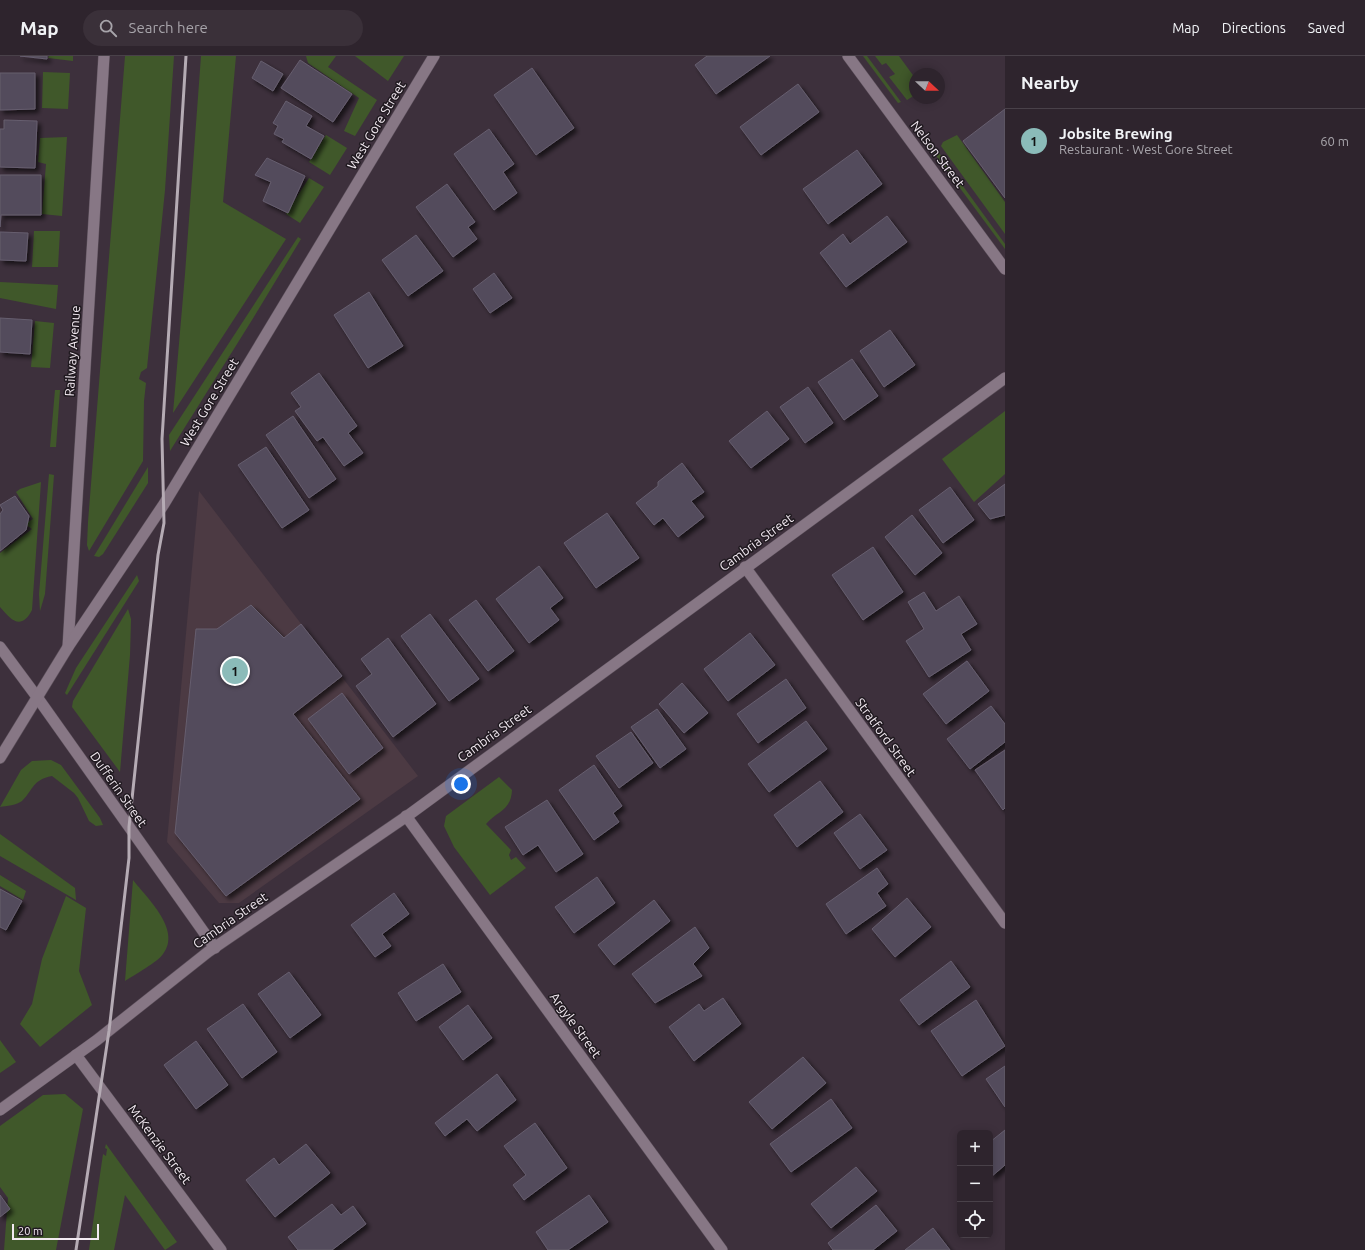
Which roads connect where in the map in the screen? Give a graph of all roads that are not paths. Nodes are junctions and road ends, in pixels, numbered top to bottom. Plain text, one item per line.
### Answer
1 (104, 56) edge
2 (434, 56) edge
3 (848, 56) edge
4 (1005, 269) edge
5 (1005, 378) edge
6 (745, 567) junction
7 (0, 647) edge
8 (68, 647) junction
9 (37, 697) junction
10 (0, 758) edge
11 (406, 816) junction
12 (1005, 923) edge
13 (215, 948) junction
14 (76, 1054) junction
15 (0, 1110) edge
16 (221, 1250) edge
17 (722, 1250) edge

1 - 8 street, Railway Avenue
2 - 8 street, West Gore Street
3 - 4 street, Nelson Street
5 - 6 street, Cambria Street
6 - 11 street, Cambria Street
6 - 12 street, Stratford Street
7 - 9 street, Dufferin Street
8 - 9 street, West Gore Street
9 - 10 street, West Gore Street
9 - 13 street, Dufferin Street
11 - 13 street, Cambria Street
11 - 17 street, Argyle Street
13 - 14 street, Cambria Street
14 - 15 street, Cambria Street
14 - 16 street, McKenzie Street

